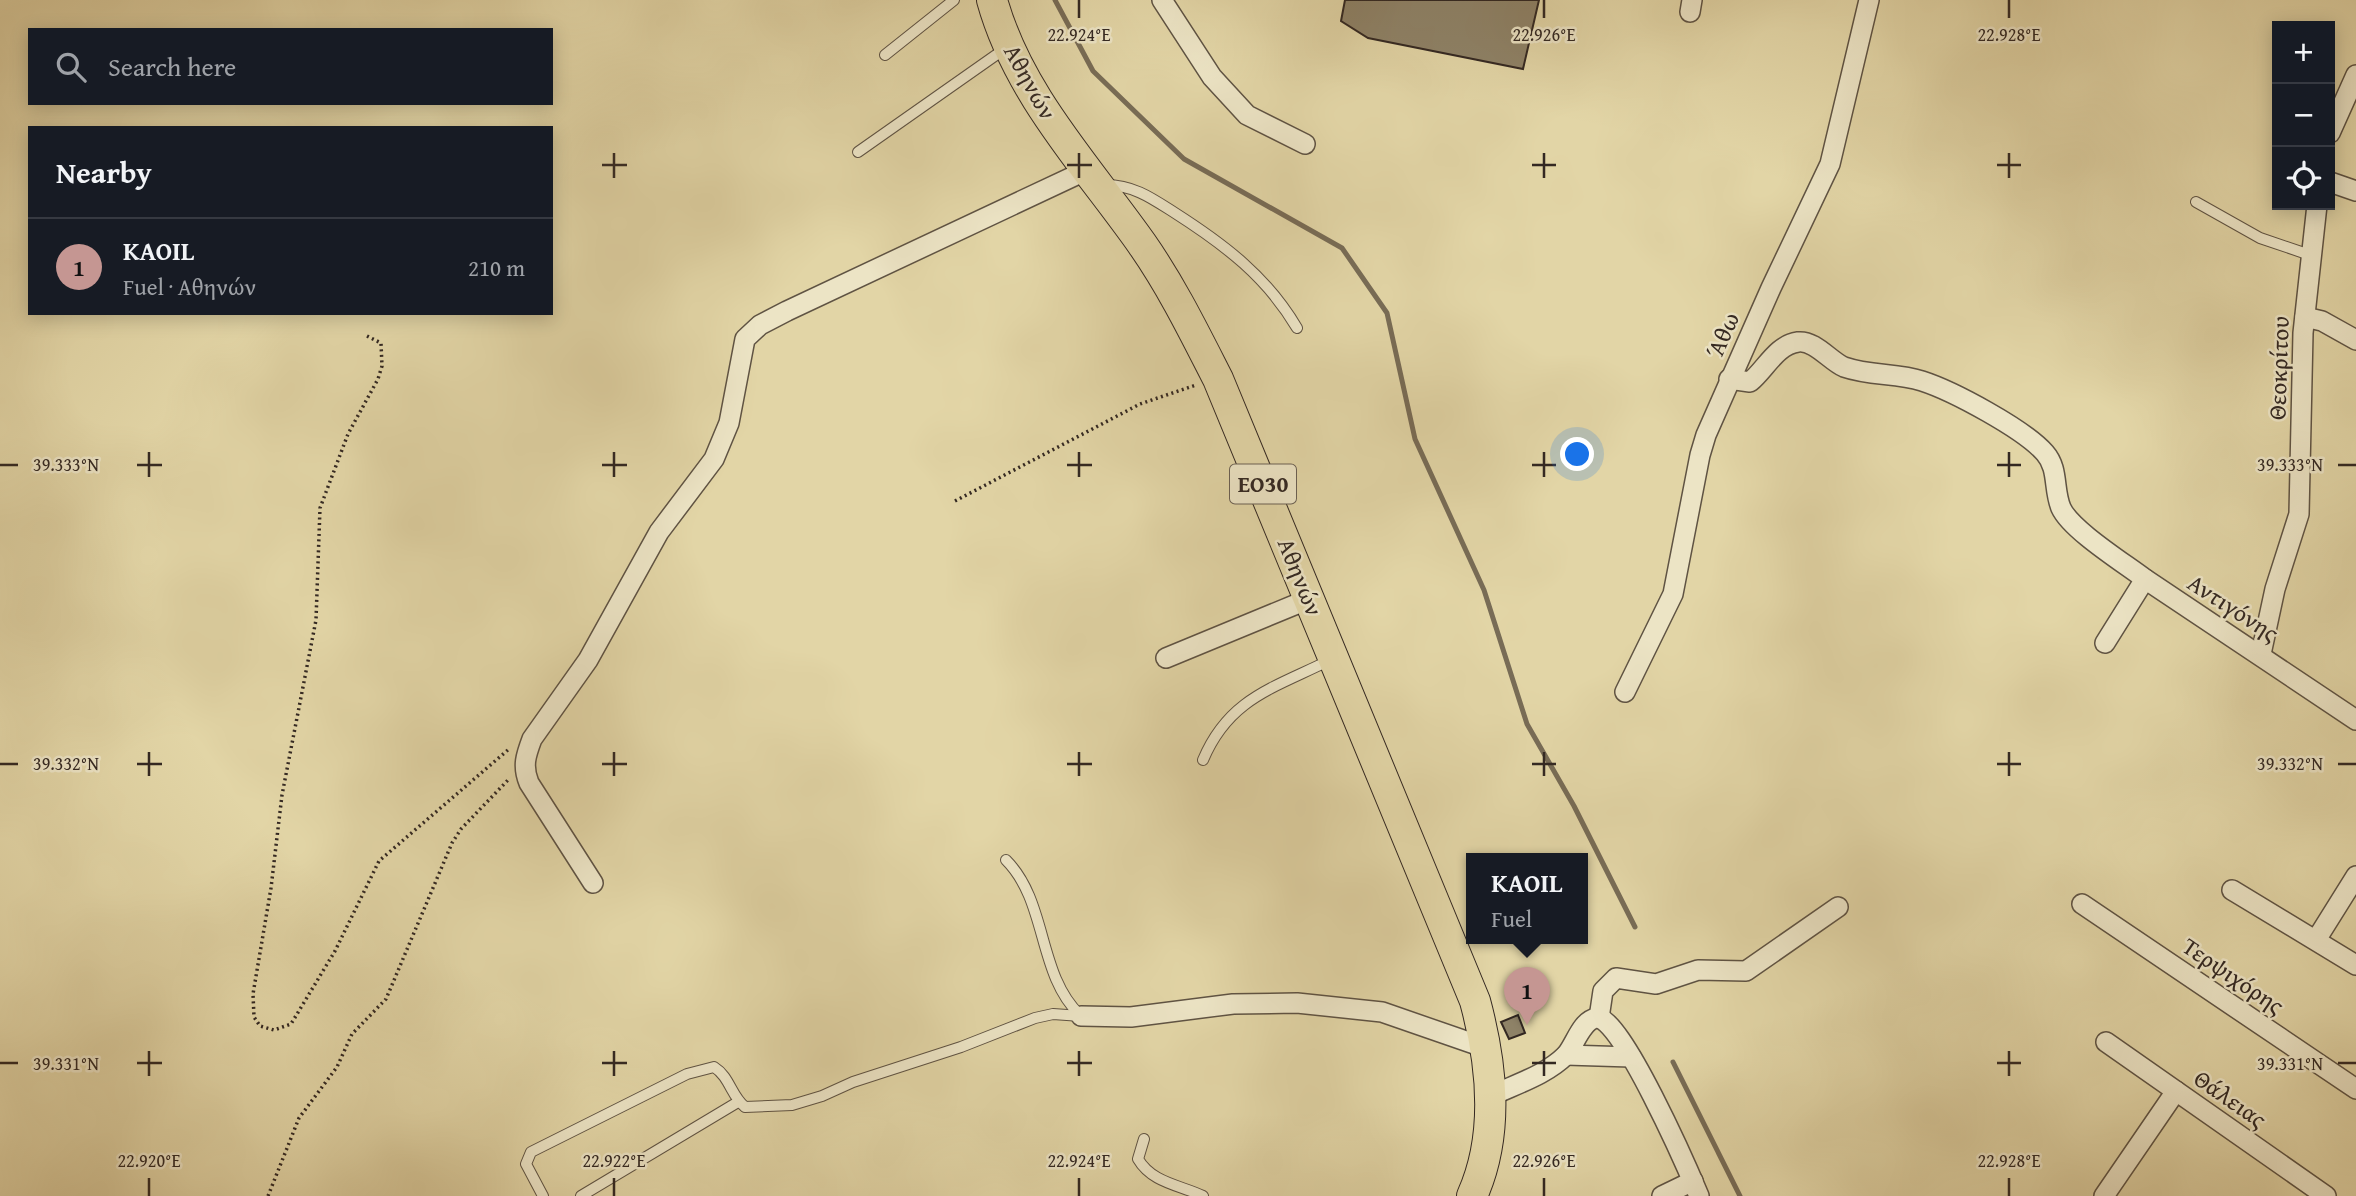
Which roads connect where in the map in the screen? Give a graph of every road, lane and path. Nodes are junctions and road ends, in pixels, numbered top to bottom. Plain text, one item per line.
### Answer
1 (954, 0) edge
2 (992, 0) edge
3 (1162, 0) edge
4 (1869, 0) edge
5 (1009, 46) junction
6 (885, 55) dead end
7 (2356, 75) edge
8 (2335, 122) edge
9 (1305, 144) dead end
10 (858, 152) dead end
11 (1093, 177) junction
12 (2335, 183) edge
13 (2356, 191) edge
14 (2196, 202) dead end
15 (2316, 210) edge
16 (2310, 255) junction
17 (2305, 317) junction
18 (1297, 328) dead end
19 (367, 336) dead end
20 (2356, 340) edge
21 (1218, 379) junction
22 (1730, 379) junction
23 (955, 501) dead end
24 (2145, 579) junction
25 (1309, 599) junction
26 (2105, 643) dead end
27 (2261, 654) junction
28 (1166, 658) dead end
29 (1334, 658) junction
30 (1625, 692) dead end
31 (2356, 720) edge
32 (536, 734) junction
33 (1203, 760) dead end
34 (524, 766) junction
35 (1006, 860) dead end
36 (2356, 876) edge
37 (593, 883) dead end
38 (2232, 890) dead end
39 (2082, 904) dead end
40 (1838, 906) dead end
41 (2315, 940) junction
42 (2356, 965) edge
43 (1081, 1016) junction
44 (1599, 1018) junction
45 (2106, 1042) dead end
46 (1486, 1048) junction
47 (1566, 1055) junction
48 (1631, 1057) junction
49 (2356, 1089) edge
50 (2176, 1091) junction
51 (1491, 1096) junction
52 (738, 1102) junction
53 (1144, 1139) dead end
54 (1696, 1188) edge
55 (268, 1196) edge
56 (543, 1196) edge
57 (581, 1196) edge
58 (1203, 1196) edge
59 (1472, 1196) edge
60 (1662, 1196) edge
61 (2104, 1196) edge
62 (2326, 1196) edge

1 - 6 lane
2 - 5 main road, Αθηνών / ΕΟ30
3 - 9 street
4 - 22 street, Άθω
5 - 10 lane
5 - 11 main road, Αθηνών / ΕΟ30
7 - 8 street
11 - 18 lane
11 - 21 main road, Αθηνών / ΕΟ30
11 - 32 street
12 - 13 street
14 - 16 lane
15 - 16 street, Θεοκρίτου
16 - 17 street, Θεοκρίτου
17 - 20 street
17 - 27 street, Θεοκρίτου
19 - 32 path
21 - 23 path
21 - 25 main road, Αθηνών / ΕΟ30
22 - 24 street, Αντιγόνης
22 - 30 street, Άθω
24 - 26 street
24 - 27 street, Αντιγόνης
25 - 28 street
25 - 29 main road, Αθηνών / ΕΟ30
27 - 31 street, Αντιγόνης
29 - 33 lane
29 - 46 main road, Αθηνών / ΕΟ30
32 - 34 street
34 - 37 street
34 - 55 path
35 - 43 lane
36 - 41 street
38 - 41 street
39 - 49 street, Τερψιχόρης
40 - 44 street
41 - 42 street
43 - 46 street
43 - 52 lane
44 - 47 street
44 - 48 street
45 - 50 street, Θάλειας
46 - 51 main road, Αθηνών / ΕΟ30
47 - 48 street
47 - 51 street
48 - 54 street
50 - 61 street
50 - 62 street, Θάλειας
51 - 59 main road, Αθηνών / ΕΟ30
52 - 56 lane
52 - 57 lane
53 - 58 lane
54 - 60 street

